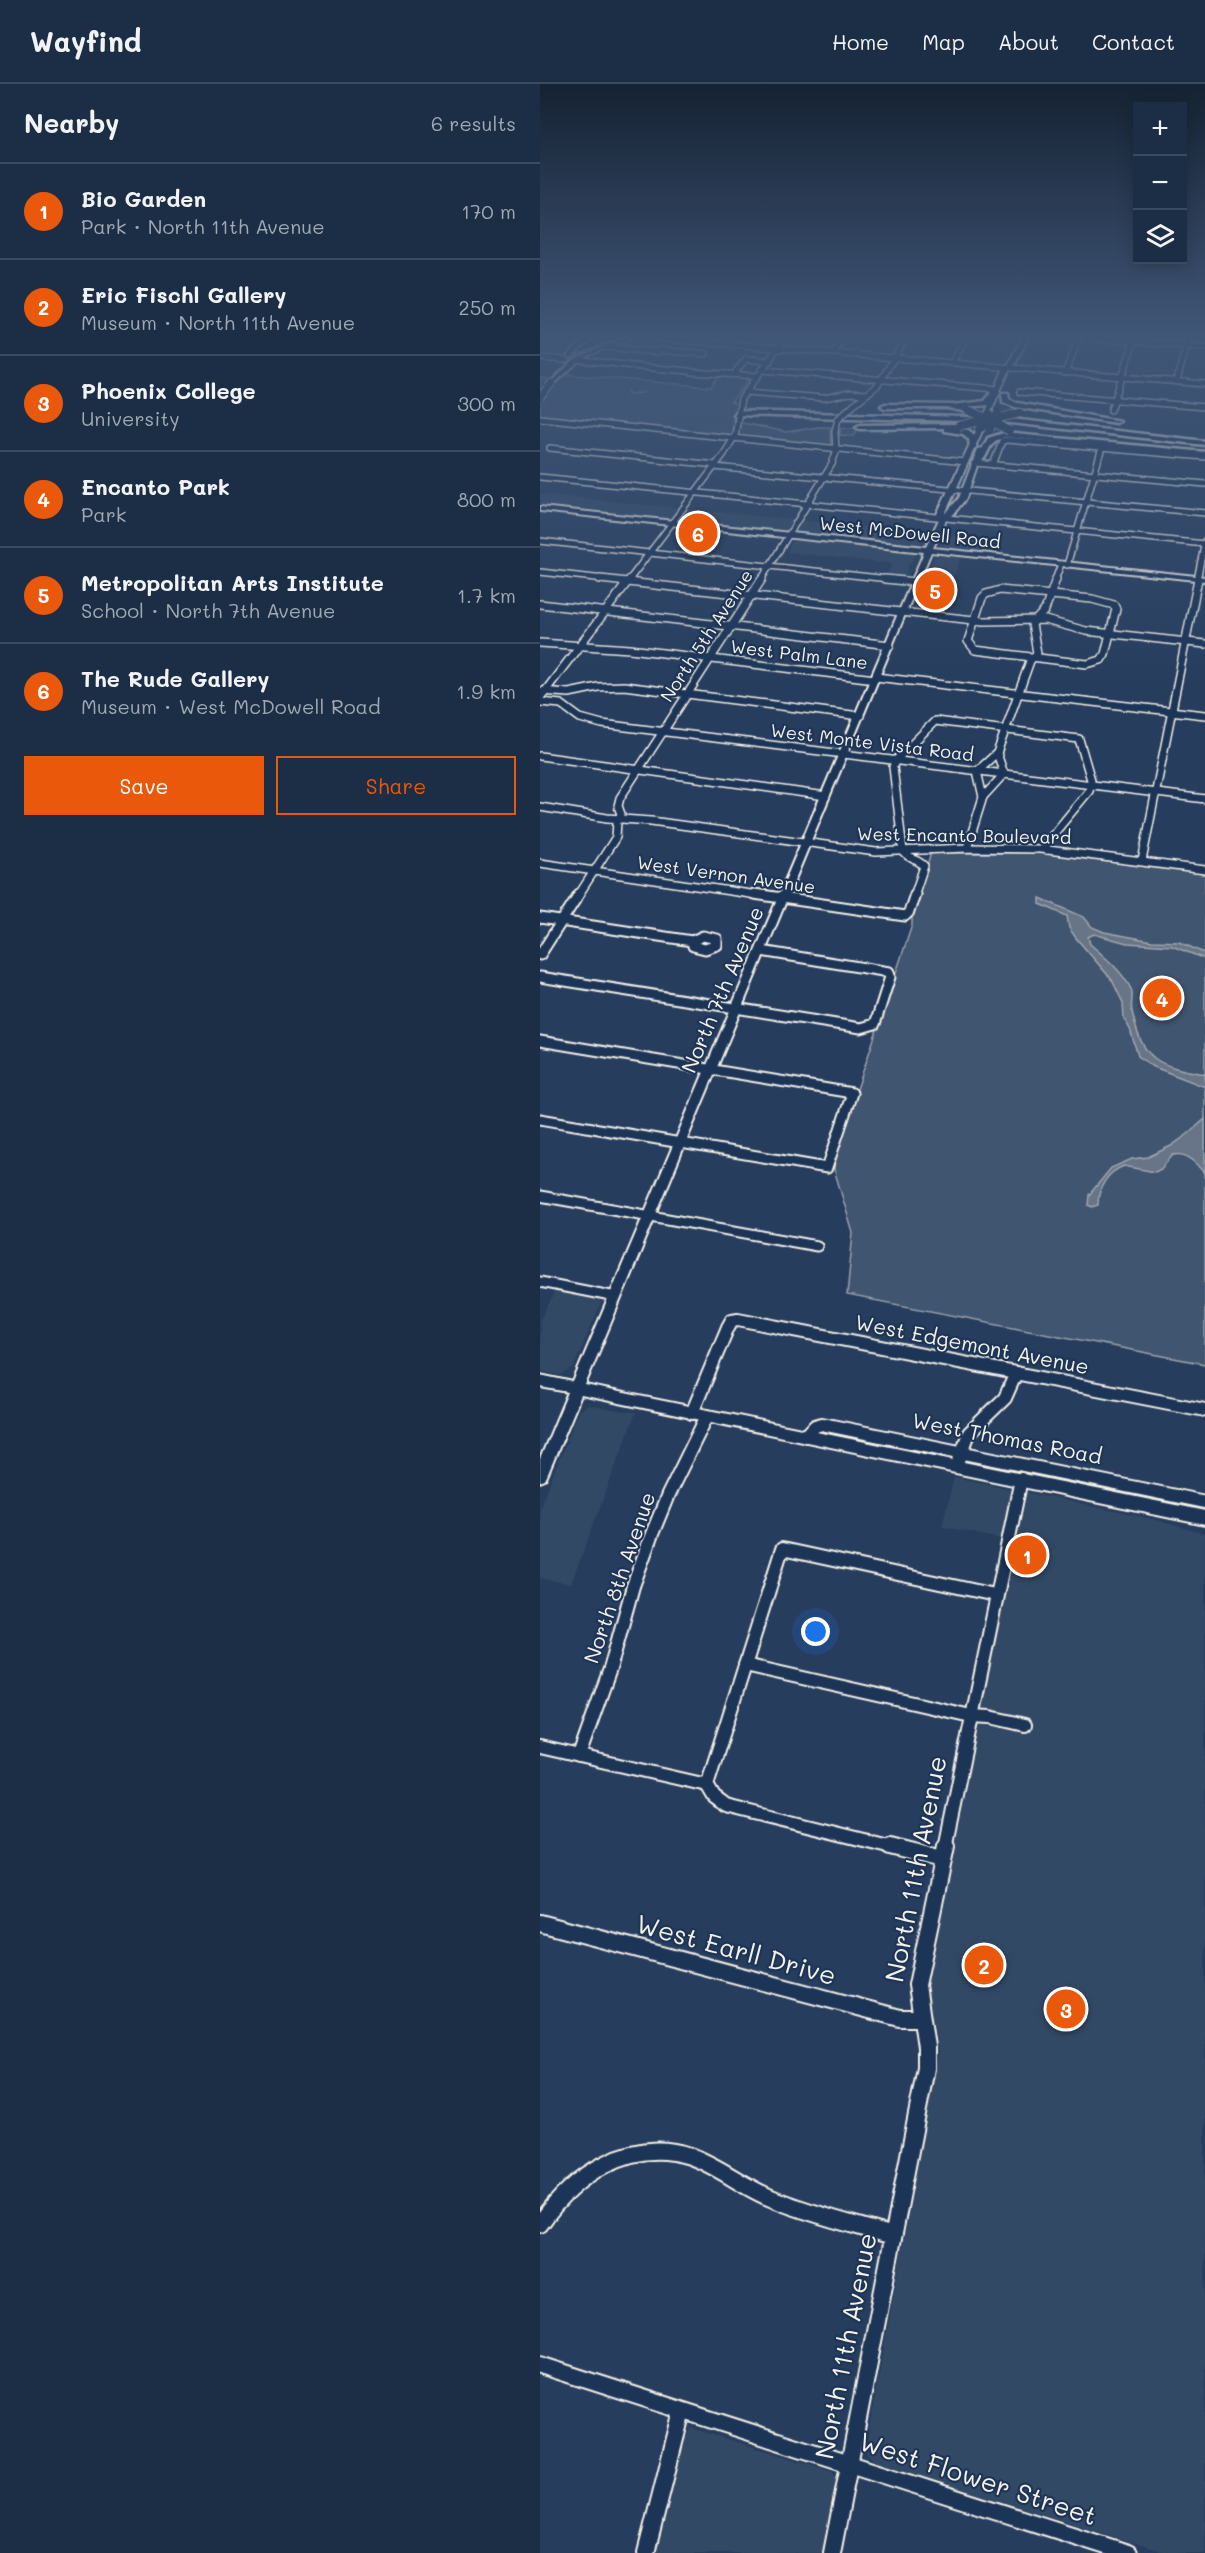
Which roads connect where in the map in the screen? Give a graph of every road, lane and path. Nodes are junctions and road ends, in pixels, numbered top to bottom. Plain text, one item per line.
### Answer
1 (598, 453) edge
2 (724, 453) edge
3 (835, 453) edge
4 (862, 453) edge
5 (969, 453) edge
6 (978, 453) edge
7 (984, 453) edge
8 (999, 453) edge
9 (1100, 453) edge
10 (1179, 453) edge
11 (1188, 453) edge
12 (1205, 455) edge
13 (965, 462) junction
14 (975, 463) junction
15 (993, 465) junction
16 (715, 466) junction
17 (1094, 474) junction
18 (540, 477) edge
19 (823, 477) junction
20 (1205, 484) edge
21 (953, 490) junction
22 (965, 491) junction
23 (694, 494) junction
24 (1085, 502) junction
25 (806, 505) junction
26 (540, 509) edge
27 (1205, 513) edge
28 (943, 519) junction
29 (673, 523) junction
30 (1077, 532) junction
31 (789, 536) junction
32 (540, 541) edge
33 (1205, 543) edge
34 (927, 550) junction
35 (650, 553) junction
36 (1064, 564) junction
37 (769, 566) junction
38 (540, 572) edge
39 (1202, 578) edge
40 (629, 581) junction
41 (915, 582) junction
42 (750, 595) junction
43 (1051, 596) junction
44 (540, 604) edge
45 (606, 611) junction
46 (904, 612) junction
47 (1035, 619) junction
48 (974, 620) junction
49 (731, 626) junction
50 (1110, 634) junction
51 (1185, 641) junction
52 (540, 643) edge
53 (1205, 644) edge
54 (890, 645) junction
55 (578, 647) junction
56 (1032, 657) junction
57 (710, 659) junction
58 (876, 678) junction
59 (569, 693) junction
60 (1018, 693) junction
61 (688, 694) junction
62 (541, 696) edge
63 (561, 704) junction
64 (1172, 711) junction
65 (1205, 715) edge
66 (860, 716) junction
67 (1005, 729) junction
68 (664, 731) junction
69 (996, 753) junction
70 (844, 755) junction
71 (540, 756) edge
72 (895, 761) junction
73 (638, 770) junction
74 (977, 771) junction
75 (1004, 774) junction
76 (1090, 785) junction
77 (1156, 793) junction
78 (826, 796) junction
79 (983, 797) junction
80 (1205, 799) edge
81 (540, 805) edge
82 (620, 815) junction
83 (634, 820) junction
84 (651, 821) junction
85 (617, 829) junction
86 (807, 843) junction
87 (967, 848) junction
88 (1047, 850) junction
89 (903, 851) junction
90 (1142, 861) junction
91 (540, 863) edge
92 (1205, 870) edge
93 (593, 871) junction
94 (783, 899) junction
95 (540, 918) edge
96 (561, 921) junction
97 (692, 941) dead end
98 (762, 951) junction
99 (540, 955) edge
100 (540, 977) edge
101 (738, 1008) junction
102 (540, 1041) edge
103 (712, 1070) junction
104 (540, 1119) edge
105 (680, 1144) junction
106 (540, 1196) edge
107 (651, 1216) junction
108 (817, 1246) dead end
109 (540, 1282) edge
110 (616, 1297) junction
111 (732, 1320) joint
112 (1016, 1373) junction
113 (540, 1381) edge
114 (577, 1389) junction
115 (1205, 1410) edge
116 (700, 1415) junction
117 (806, 1436) junction
118 (961, 1450) junction
119 (957, 1466) junction
120 (540, 1476) edge
121 (1021, 1479) junction
122 (1205, 1502) edge
123 (1205, 1518) edge
124 (995, 1595) junction
125 (745, 1665) junction
126 (971, 1716) junction
127 (1025, 1725) dead end
128 (540, 1747) edge
129 (579, 1756) junction
130 (707, 1785) junction
131 (942, 1859) junction
132 (540, 1923) edge
133 (920, 2018) junction
134 (540, 2224) edge
135 (893, 2236) junction
136 (540, 2365) edge
137 (682, 2411) junction
138 (849, 2465) junction
139 (646, 2553) edge
140 (832, 2553) edge
141 (1128, 2553) edge

1 - 16 street
2 - 16 street
3 - 19 street, North 5th Avenue
4 - 13 street
5 - 13 main road, North 7th Avenue
6 - 14 main road, North 7th Avenue
7 - 14 highway
8 - 15 street
9 - 17 street
10 - 12 street
11 - 12 highway
13 - 21 main road, North 7th Avenue
14 - 15 street
14 - 22 main road, North 7th Avenue
15 - 17 street
16 - 19 street
16 - 23 street
17 - 20 street
17 - 24 street
18 - 23 street
19 - 21 street
19 - 25 street, North 5th Avenue
21 - 22 street
21 - 28 main road, North 7th Avenue
22 - 24 street
22 - 28 main road, North 7th Avenue
23 - 25 street
23 - 29 street
24 - 27 street
24 - 30 street
25 - 28 street
25 - 31 street, North 5th Avenue
26 - 29 main road, West McDowell Road
28 - 30 street
28 - 34 main road, North 7th Avenue
29 - 31 main road, West McDowell Road
29 - 35 street
30 - 33 street
30 - 36 street
31 - 34 main road, West McDowell Road
31 - 37 street, North 5th Avenue
32 - 35 street
33 - 39 street
34 - 36 main road, West McDowell Road
34 - 41 main road, North 7th Avenue
35 - 37 street
35 - 40 street
36 - 39 main road, West McDowell Road
36 - 43 street
37 - 41 street
37 - 42 street, North 5th Avenue
38 - 40 street
39 - 51 street
40 - 42 street
40 - 45 street
41 - 46 main road, North 7th Avenue
42 - 46 street
42 - 49 street, North 5th Avenue
43 - 47 street
43 - 48 street
43 - 50 street
44 - 45 street
45 - 49 street
45 - 55 street
46 - 48 street
46 - 54 main road, North 7th Avenue
47 - 48 street
47 - 50 street
47 - 56 street
48 - 56 street
49 - 54 street
49 - 57 street, North 5th Avenue
50 - 51 street
50 - 56 street
51 - 53 street
51 - 64 street
52 - 55 street, West Palm Lane
54 - 58 main road, North 7th Avenue
55 - 57 street, West Palm Lane
55 - 62 street
56 - 60 street
57 - 58 street, West Palm Lane
57 - 61 street, North 5th Avenue
58 - 60 street, West Palm Lane
58 - 66 main road, North 7th Avenue
59 - 61 street
59 - 62 street
59 - 63 street
60 - 64 street, West Palm Lane
60 - 67 street
61 - 66 street
61 - 68 street, North 5th Avenue
62 - 63 street, West Monte Vista Road
63 - 68 street, West Monte Vista Road
64 - 65 street, West Palm Lane
64 - 77 street
66 - 70 main road, North 7th Avenue
67 - 69 street
67 - 72 street
67 - 76 street
68 - 70 street, West Monte Vista Road
68 - 73 street, North 5th Avenue
69 - 74 street
69 - 75 street
70 - 72 street, West Monte Vista Road
70 - 78 main road, North 7th Avenue
71 - 73 street
72 - 74 street, West Monte Vista Road
72 - 89 street
73 - 78 street
73 - 82 street, North 5th Avenue
74 - 75 street, West Monte Vista Road
74 - 79 street
75 - 76 street, West Monte Vista Road
75 - 79 street
76 - 77 street, West Monte Vista Road
76 - 88 street
77 - 80 street, West Monte Vista Road
77 - 90 street
78 - 86 main road, North 7th Avenue
79 - 87 street
81 - 82 street, West Encanto Boulevard
82 - 83 street, West Encanto Boulevard
82 - 84 street, West Encanto Boulevard
82 - 85 street, North 5th Avenue
83 - 84 street, West Encanto Boulevard
83 - 85 street
84 - 86 street, West Encanto Boulevard
85 - 93 street, North 5th Avenue
86 - 89 street, West Encanto Boulevard
86 - 94 main road, North 7th Avenue
87 - 88 street, West Encanto Boulevard
87 - 89 street, West Encanto Boulevard
88 - 90 street, West Encanto Boulevard
89 - 94 street, West Vernon Avenue
90 - 92 street, West Encanto Boulevard
91 - 93 street, West Vernon Avenue
93 - 94 street, West Vernon Avenue
93 - 96 street, North 5th Avenue
94 - 98 main road, North 7th Avenue
95 - 96 street
96 - 97 street
96 - 99 street, North 5th Avenue
98 - 101 main road, North 7th Avenue
98 - 101 street
100 - 101 street
101 - 103 main road, North 7th Avenue
102 - 103 street
103 - 105 main road, North 7th Avenue
103 - 105 street
104 - 105 street
105 - 107 main road, North 7th Avenue
106 - 107 street
107 - 108 street
107 - 110 main road, North 7th Avenue
109 - 110 street
110 - 114 main road, North 7th Avenue
111 - 112 street, West Edgemont Avenue
111 - 116 street, North 8th Avenue
112 - 115 street, West Edgemont Avenue
112 - 118 street
113 - 114 main road, West Thomas Road
114 - 116 main road, West Thomas Road
114 - 120 main road, North 7th Avenue
116 - 117 main road, West Thomas Road
116 - 129 street, North 8th Avenue
117 - 118 street, West Thomas Road
117 - 119 main road, West Thomas Road
118 - 119 street
118 - 122 street, West Thomas Road
119 - 121 main road, West Thomas Road
121 - 123 main road, West Thomas Road
121 - 124 street, North 11th Avenue
124 - 125 street
124 - 126 street, North 11th Avenue
125 - 126 street
125 - 130 street
126 - 127 street
126 - 131 street, North 11th Avenue
128 - 129 street
129 - 130 street
130 - 131 street
131 - 133 street, North 11th Avenue
132 - 133 street, West Earll Drive
133 - 135 street, North 11th Avenue
134 - 135 street
135 - 138 street, North 11th Avenue
136 - 137 street, West Flower Street
137 - 138 street, West Flower Street
137 - 139 street
138 - 140 street, North 11th Avenue
138 - 141 street, West Flower Street

